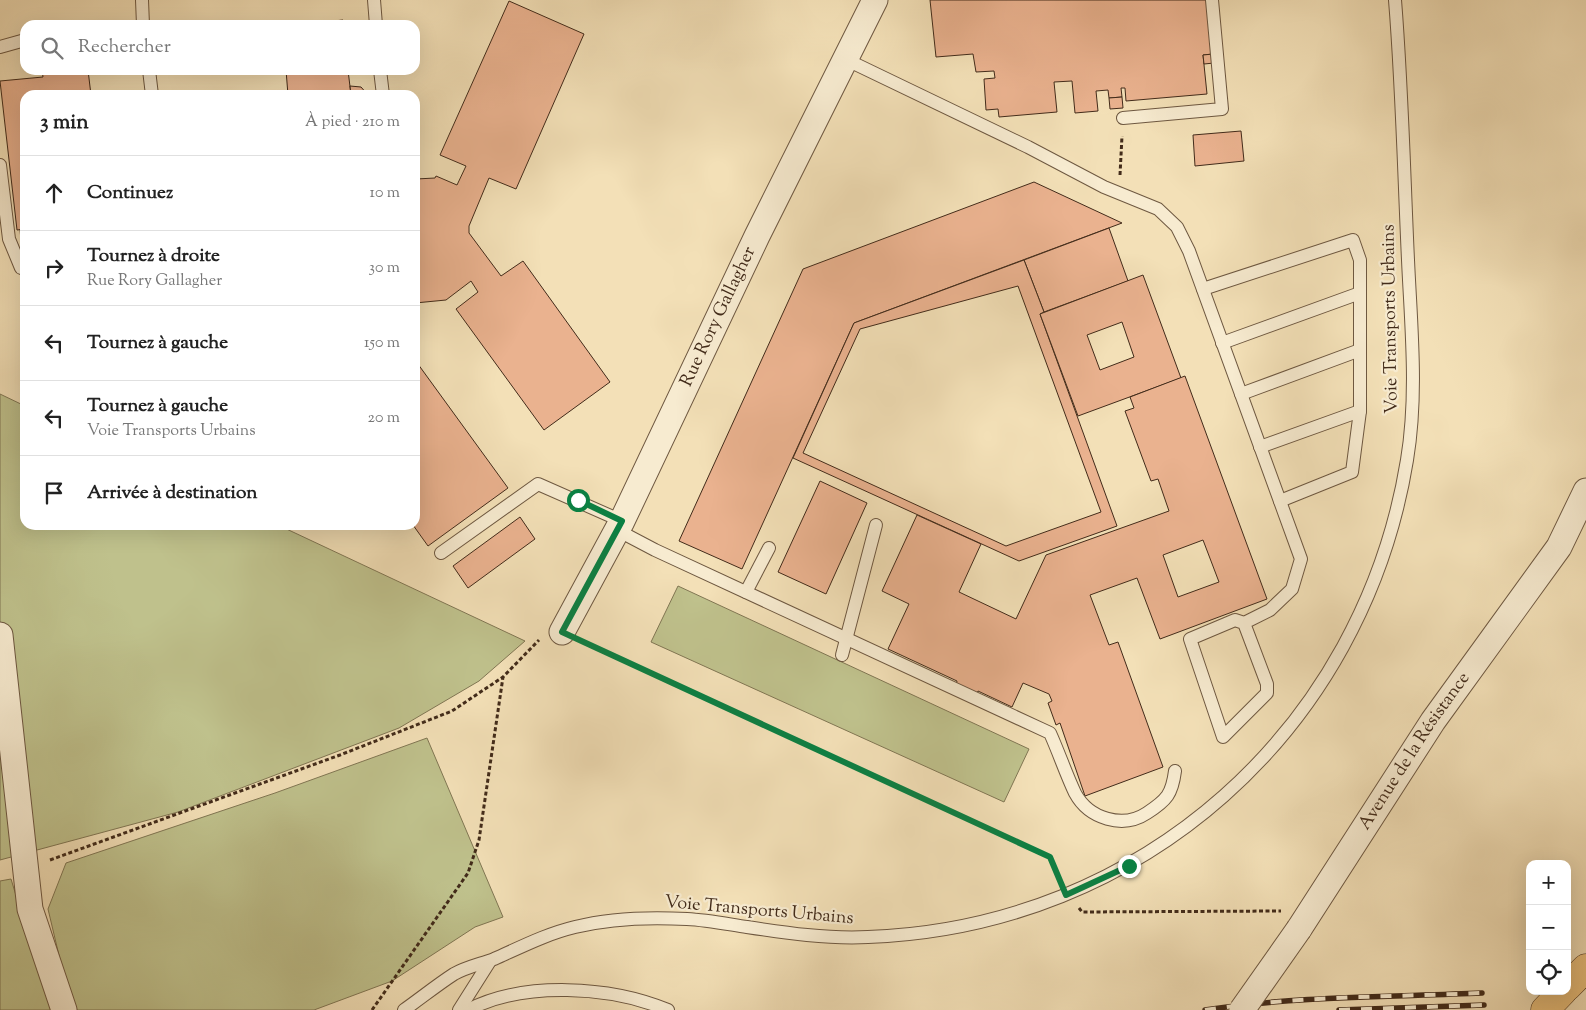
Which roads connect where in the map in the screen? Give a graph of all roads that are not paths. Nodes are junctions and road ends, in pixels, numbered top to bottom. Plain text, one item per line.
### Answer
1 (142, 0) edge
2 (374, 0) edge
3 (875, 0) edge
4 (1212, 0) edge
5 (1395, 0) edge
6 (143, 20) edge
7 (376, 20) edge
8 (20, 41) edge
9 (0, 47) edge
10 (847, 60) junction
11 (149, 75) edge
12 (381, 75) edge
13 (151, 90) edge
14 (382, 90) edge
15 (1123, 118) road end
16 (0, 165) edge
17 (20, 266) edge
18 (1203, 289) junction
19 (1360, 293) junction
20 (1222, 343) junction
21 (1360, 350) junction
22 (1241, 394) junction
23 (1360, 411) junction
24 (1260, 447) junction
25 (1586, 491) edge
26 (1280, 501) junction
27 (876, 524) dead end
28 (620, 525) junction
29 (769, 548) dead end
30 (441, 553) dead end
31 (746, 592) junction
32 (1244, 623) junction
33 (562, 632) road end
34 (0, 635) edge
35 (846, 639) junction
36 (842, 655) dead end
37 (1175, 771) dead end
38 (490, 961) junction
39 (1586, 968) edge
40 (1571, 983) edge
41 (1559, 995) edge
42 (64, 1010) edge
43 (404, 1010) edge
44 (459, 1010) edge
45 (468, 1010) edge
46 (668, 1010) edge
47 (1242, 1010) edge
48 (1544, 1010) edge

1 - 6 lane
2 - 7 lane
3 - 10 street, Rue Rory Gallagher
4 - 15 lane
5 - 38 lane, Voie Transports Urbains
8 - 9 lane
10 - 18 lane
10 - 28 street, Rue Rory Gallagher
11 - 13 lane
12 - 14 lane
16 - 17 lane
18 - 19 lane
18 - 20 lane
19 - 20 lane
19 - 21 lane
20 - 22 lane
21 - 22 lane
21 - 23 lane
22 - 24 lane
23 - 24 lane
23 - 26 lane
24 - 26 lane
25 - 47 street, Avenue de la Résistance, bridge
26 - 32 lane
27 - 35 lane
28 - 30 lane
28 - 31 lane
28 - 33 street, Rue Rory Gallagher
29 - 31 lane
31 - 35 lane
32 - 32 lane
34 - 42 street
35 - 36 lane
35 - 37 lane
38 - 43 lane, Voie Transports Urbains
38 - 44 lane
39 - 40 main road
41 - 48 main road
45 - 46 lane

